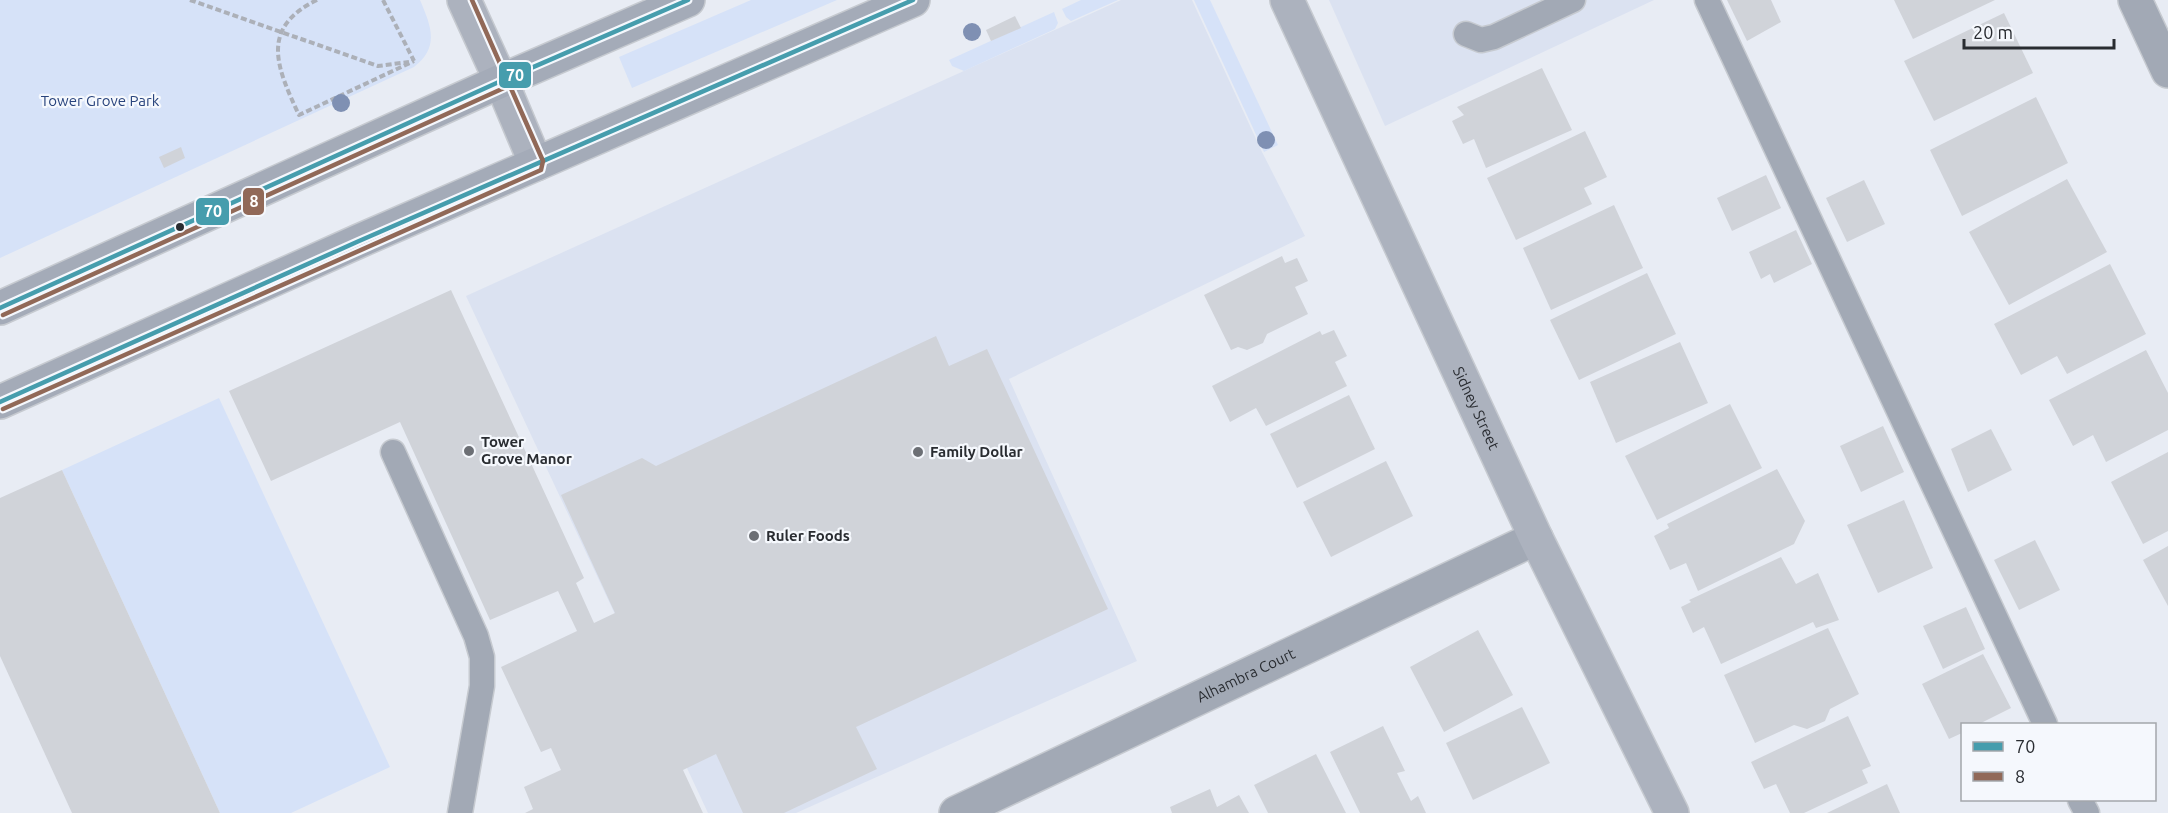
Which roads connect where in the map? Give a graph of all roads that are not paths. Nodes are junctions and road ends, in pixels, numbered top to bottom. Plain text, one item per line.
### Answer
1 (464, 0) edge
2 (688, 0) edge
3 (913, 0) edge
4 (1287, 0) edge
5 (1573, 0) edge
6 (1707, 0) edge
7 (2135, 0) edge
8 (1466, 34) dead end
9 (2168, 71) edge
10 (501, 81) junction
11 (536, 164) junction
12 (0, 308) edge
13 (0, 402) edge
14 (393, 452) dead end
15 (1536, 538) junction
16 (2045, 723) edge
17 (460, 813) edge
18 (956, 813) edge
19 (1672, 813) edge

1 - 10 street
2 - 10 main road
3 - 11 main road
4 - 15 street, Sidney Street
5 - 8 lane
6 - 16 lane
7 - 9 street
10 - 11 street
10 - 12 main road
11 - 13 main road
14 - 17 lane
15 - 18 street, Alhambra Court
15 - 19 street, Sidney Street

